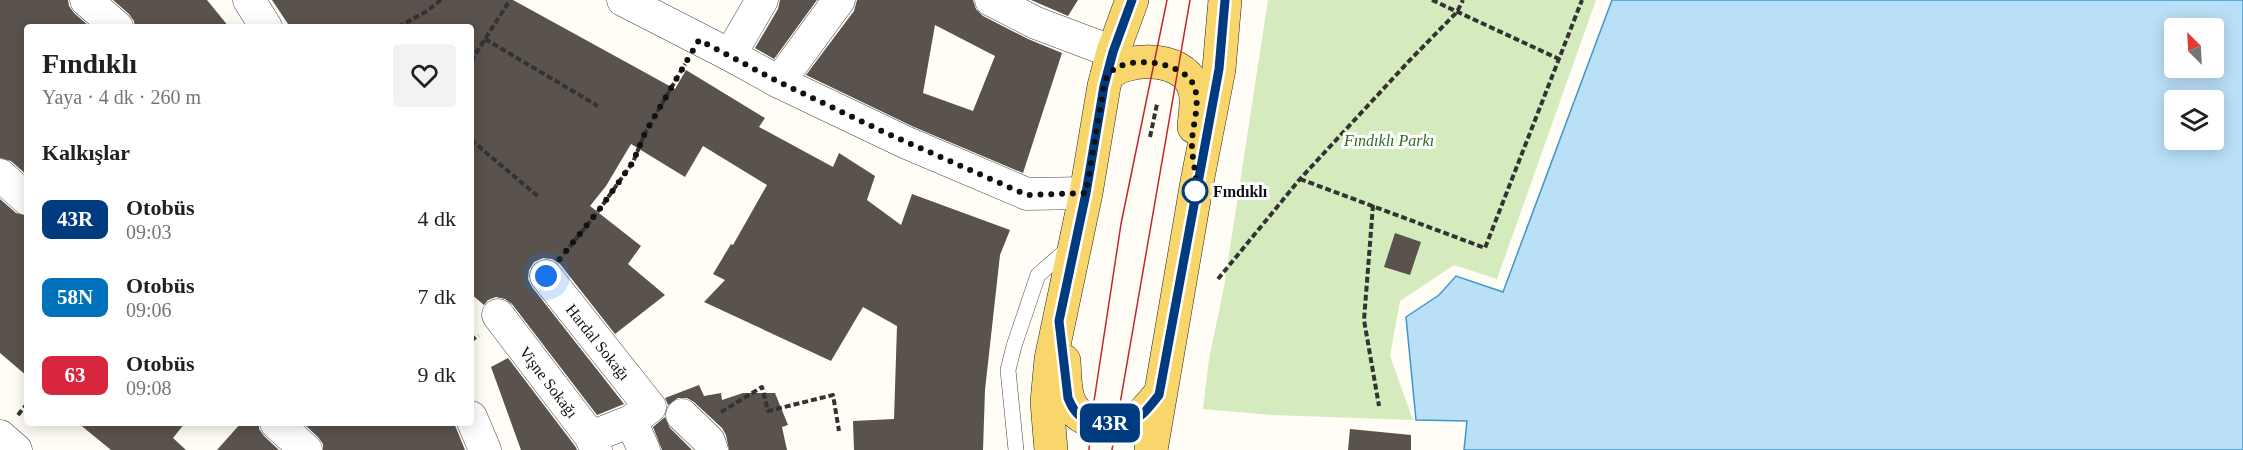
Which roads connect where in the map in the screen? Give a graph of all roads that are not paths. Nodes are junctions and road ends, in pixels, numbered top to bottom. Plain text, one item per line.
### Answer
1 (86, 0) edge
2 (249, 0) edge
3 (622, 0) edge
4 (762, 0) edge
5 (839, 0) edge
6 (991, 0) edge
7 (1131, 0) edge
8 (1225, 0) edge
9 (114, 24) edge
10 (264, 24) edge
11 (730, 55) junction
12 (1110, 63) junction
13 (779, 82) junction
14 (0, 175) edge
15 (1197, 182) junction
16 (1086, 193) junction
17 (24, 196) edge
18 (1074, 244) junction
19 (546, 276) road end
20 (498, 315) road end
21 (1059, 321) junction
22 (1159, 395) junction
23 (640, 414) junction
24 (474, 424) edge
25 (279, 426) edge
26 (0, 436) edge
27 (594, 443) edge
28 (16, 450) edge
29 (306, 450) edge
30 (485, 450) edge
31 (644, 450) edge
32 (1016, 450) edge
33 (1051, 450) edge
34 (1151, 450) edge

1 - 9 street
2 - 10 street
3 - 11 street
4 - 11 street
5 - 13 street
6 - 12 street
7 - 12 main road
8 - 15 main road
11 - 13 street
12 - 15 main road
12 - 16 main road
13 - 16 street
14 - 17 street
15 - 22 main road
16 - 18 main road
18 - 21 main road
18 - 32 lane
19 - 23 street, Hardal Sokağı
20 - 27 street, Vişne Sokağı
21 - 22 main road
21 - 33 main road
22 - 34 main road
23 - 27 street
23 - 31 street
24 - 30 street
25 - 29 street
26 - 28 street

